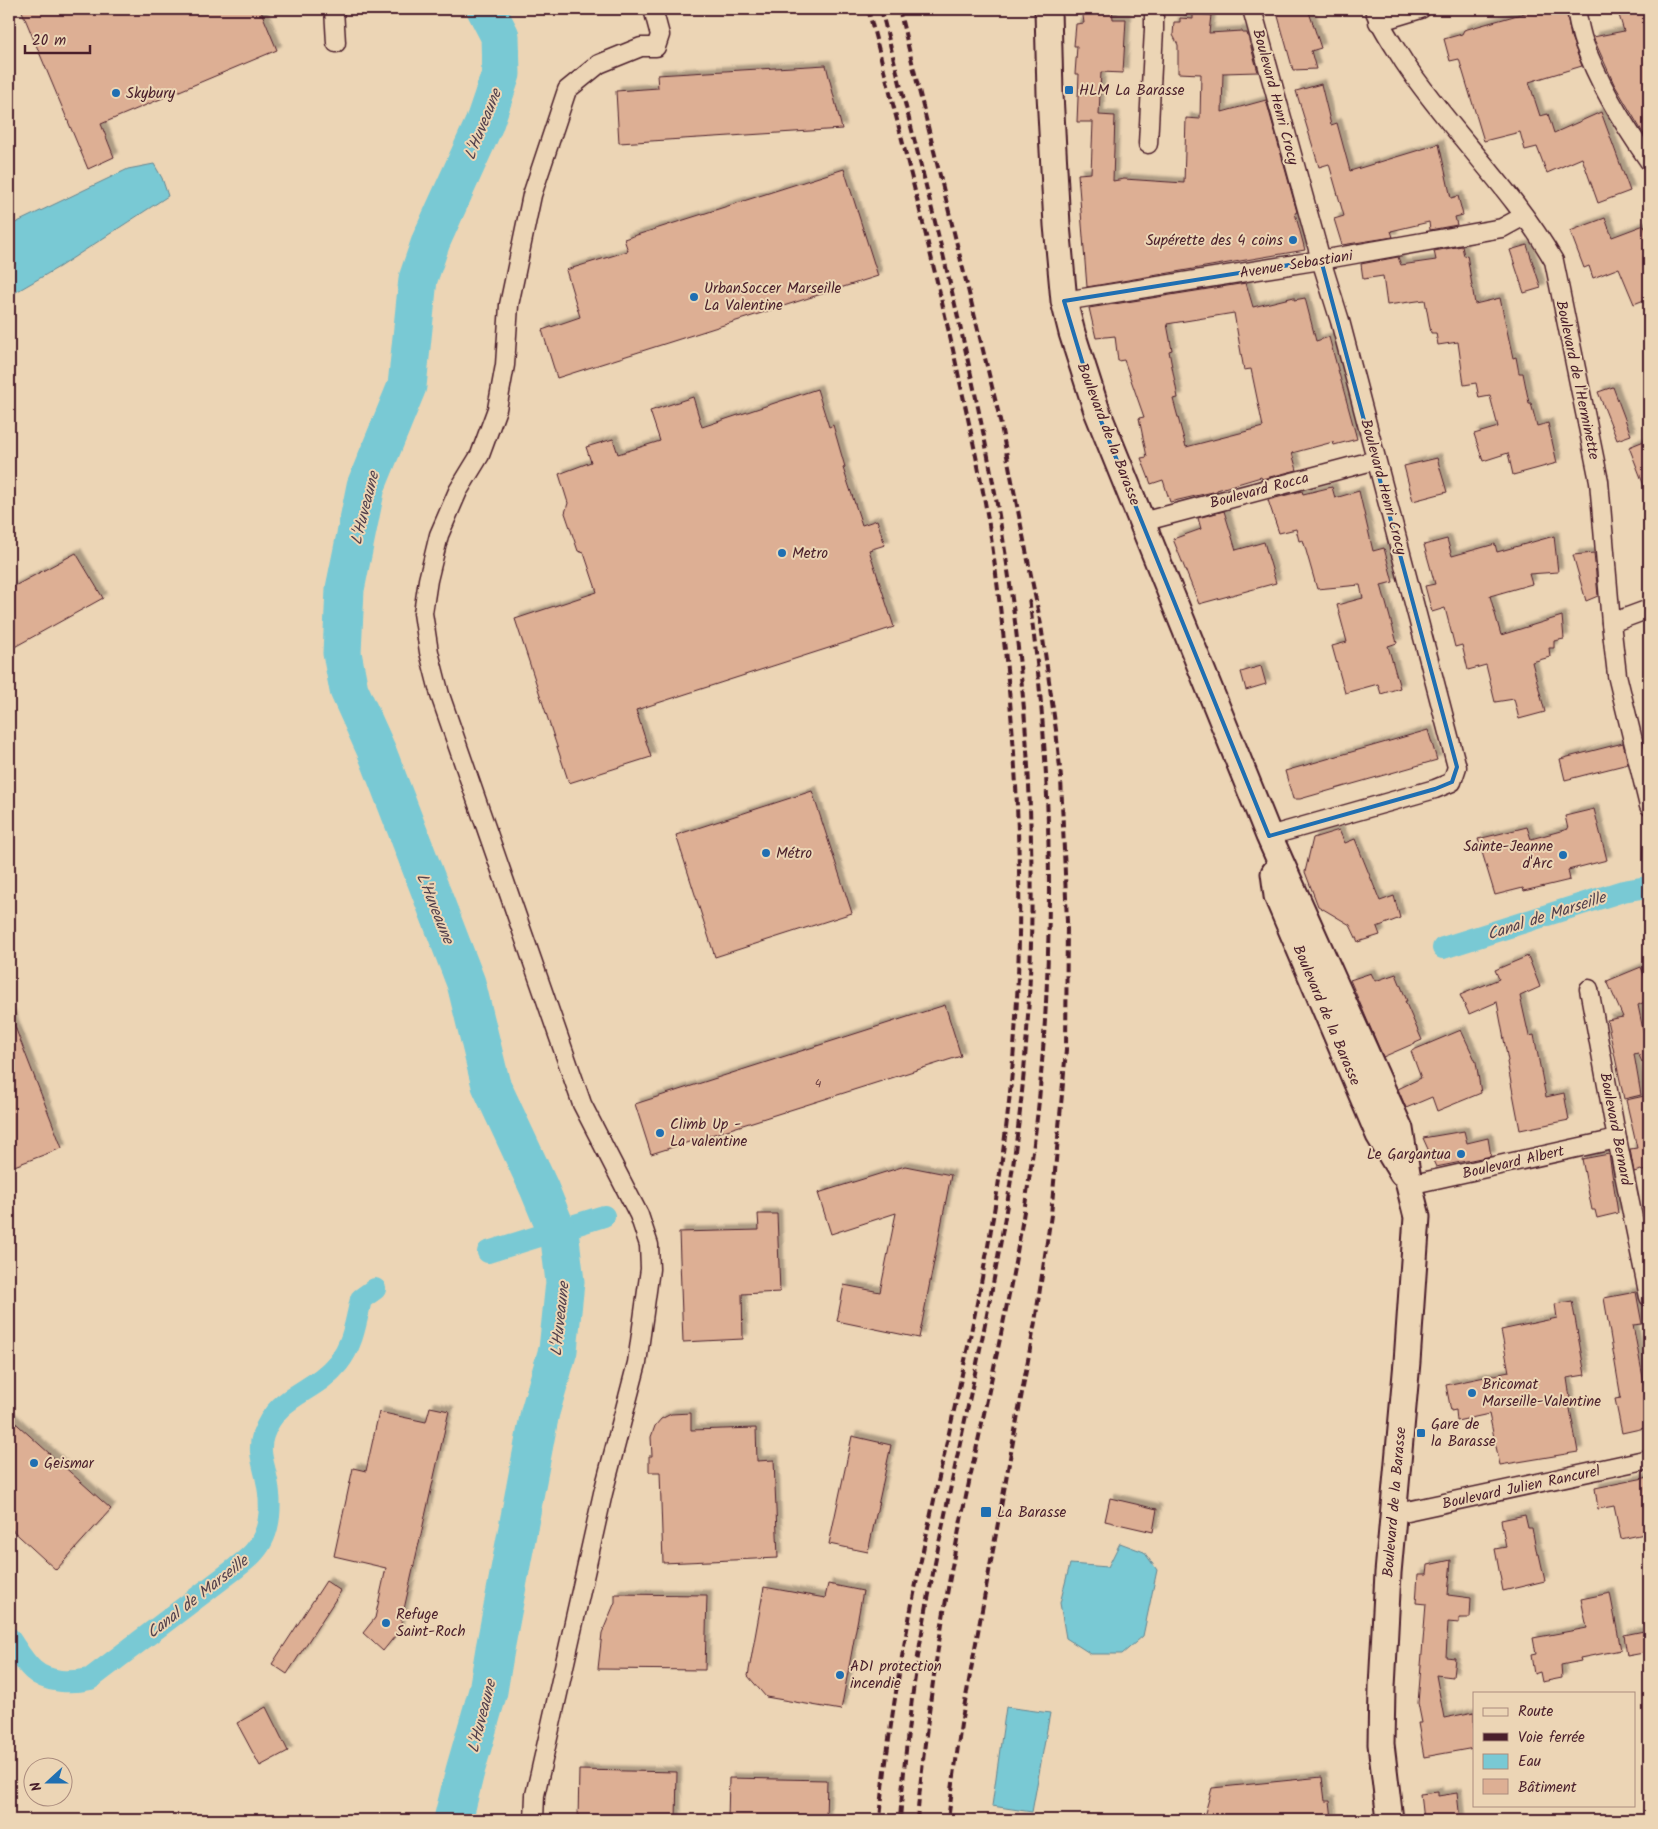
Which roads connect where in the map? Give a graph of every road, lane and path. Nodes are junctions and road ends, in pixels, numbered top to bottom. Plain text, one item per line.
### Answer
1 (334, 9) edge
2 (653, 9) edge
3 (1048, 9) edge
4 (1154, 9) edge
5 (1252, 9) edge
6 (1421, 9) edge
7 (1576, 9) edge
8 (1376, 15) edge
9 (336, 43) dead end
10 (1148, 144) dead end
11 (1649, 161) edge
12 (1524, 216) junction
13 (1321, 260) junction
14 (1064, 301) junction
15 (1376, 460) junction
16 (1142, 522) junction
17 (1649, 609) edge
18 (1611, 624) junction
19 (1649, 806) edge
20 (1269, 836) junction
21 (1590, 989) dead end
22 (1617, 1139) junction
23 (1409, 1185) junction
24 (1649, 1297) edge
25 (1649, 1459) edge
26 (1393, 1514) junction
27 (534, 1820) edge
28 (1390, 1820) edge

1 - 9 street
2 - 27 street
3 - 14 main road, Boulevard de la Barasse
4 - 10 street
5 - 13 street, Boulevard Henri Crocy
6 - 8 street
7 - 11 street
8 - 12 street, Boulevard de l'Herminette
12 - 13 street, Avenue Sebastiani
12 - 18 street, Boulevard de l'Herminette
13 - 14 street, Avenue Sebastiani
13 - 15 street, Boulevard Henri Crocy
14 - 16 main road, Boulevard de la Barasse
15 - 16 street, Boulevard Rocca
15 - 20 street, Boulevard Henri Crocy
16 - 20 main road, Boulevard de la Barasse
17 - 18 street
18 - 19 street, Boulevard de l'Herminette
20 - 23 main road, Boulevard de la Barasse
21 - 22 street, Boulevard Bernard
22 - 23 street, Boulevard Albert
22 - 24 street, Boulevard Bernard
23 - 26 main road, Boulevard de la Barasse
25 - 26 street, Boulevard Julien Rancurel
26 - 28 main road, Boulevard de la Barasse

